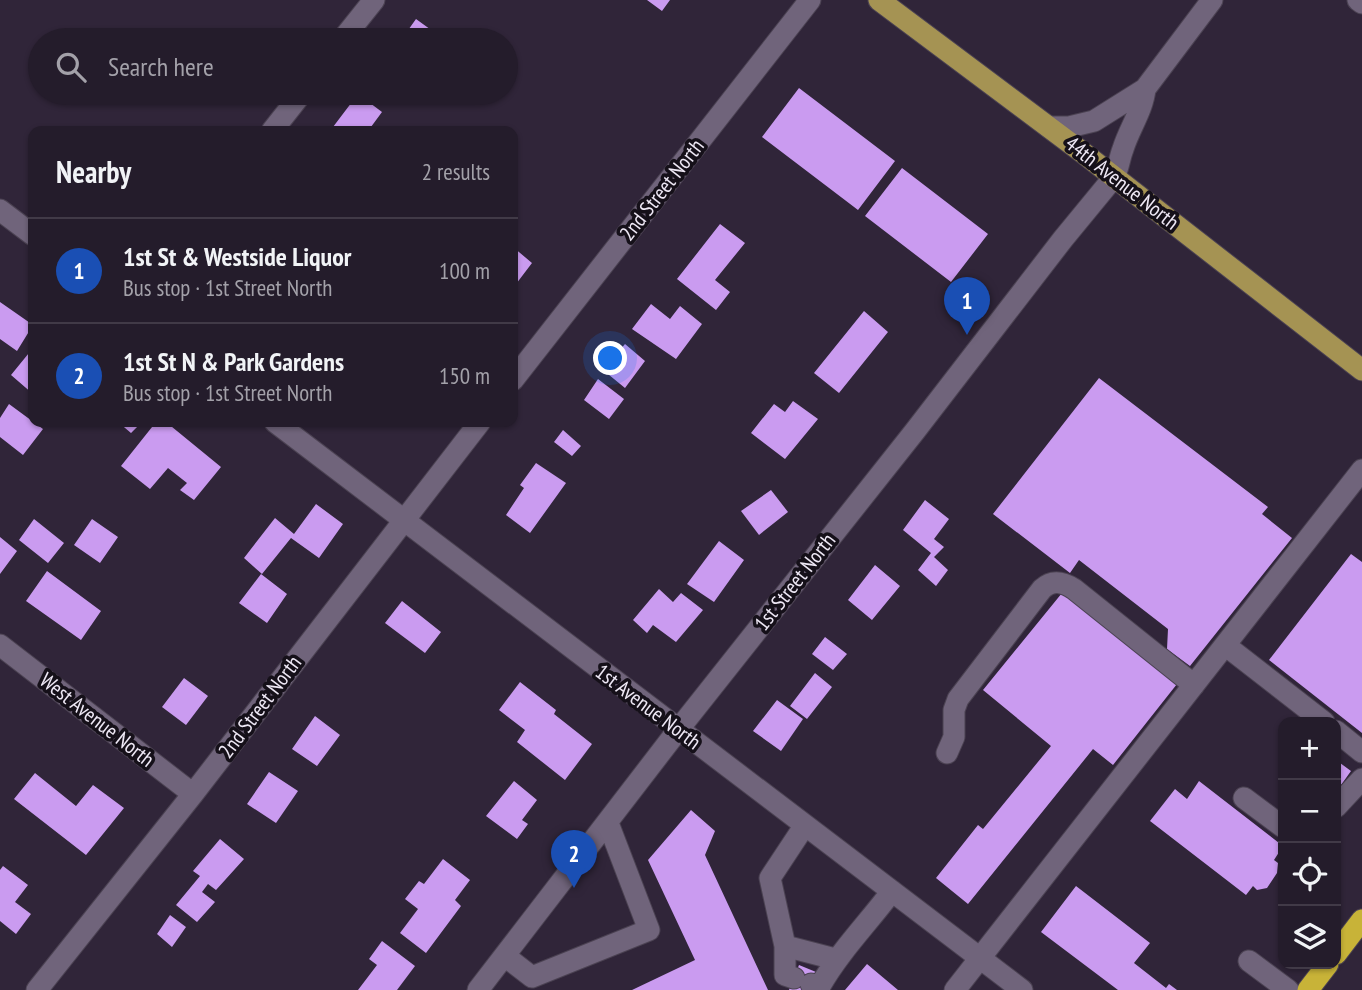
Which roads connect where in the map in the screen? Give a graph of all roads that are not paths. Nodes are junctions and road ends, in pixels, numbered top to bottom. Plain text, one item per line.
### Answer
1 (374, 0) edge
2 (810, 0) edge
3 (879, 0) edge
4 (1212, 0) edge
5 (352, 28) edge
6 (1146, 89) junction
7 (293, 105) edge
8 (276, 126) edge
9 (1049, 127) junction
10 (1114, 177) junction
11 (0, 209) edge
12 (28, 231) edge
13 (1362, 370) edge
14 (518, 374) edge
15 (281, 427) edge
16 (476, 427) edge
17 (1362, 470) edge
18 (403, 521) junction
19 (0, 645) edge
20 (1225, 645) junction
21 (1194, 685) junction
22 (1318, 717) edge
23 (678, 730) junction
24 (1341, 735) edge
25 (1362, 752) edge
26 (947, 753) dead end
27 (1362, 779) edge
28 (193, 794) junction
29 (1244, 798) dead end
30 (1341, 802) edge
31 (607, 823) junction
32 (1278, 823) edge
33 (805, 825) junction
34 (892, 891) junction
35 (1362, 920) edge
36 (785, 946) junction
37 (1341, 947) edge
38 (505, 956) junction
39 (980, 958) junction
40 (835, 959) junction
41 (1249, 961) dead end
42 (1324, 969) edge
43 (37, 990) edge
44 (478, 990) edge
45 (955, 990) edge
46 (1022, 990) edge
47 (1288, 990) edge
48 (1308, 990) edge

1 - 5 street
2 - 14 street, 2nd Street North
3 - 9 main road, 44th Avenue North
4 - 6 street
6 - 9 street
6 - 10 street
7 - 8 street
9 - 10 main road, 44th Avenue North
10 - 13 main road, 44th Avenue North
10 - 23 street, 1st Street North
11 - 12 street
15 - 18 street, 1st Avenue North
16 - 18 street, 2nd Street North
17 - 20 street
18 - 23 street, 1st Avenue North
18 - 28 street, 2nd Street North
19 - 28 street, West Avenue North
20 - 21 street
20 - 22 street
21 - 26 street
21 - 39 street
23 - 31 street, 1st Street North
23 - 33 street, 1st Avenue North
24 - 25 street
27 - 30 street
28 - 43 street, 2nd Street North
29 - 32 street
31 - 38 street, 1st Street North
31 - 38 street
33 - 34 street, 1st Avenue North
33 - 36 street
34 - 39 street, 1st Avenue North
34 - 40 street
35 - 37 highway
36 - 40 street
36 - 40 street
38 - 44 street, 1st Street North
39 - 45 street
39 - 46 street, 1st Avenue North
41 - 47 street
42 - 48 highway

